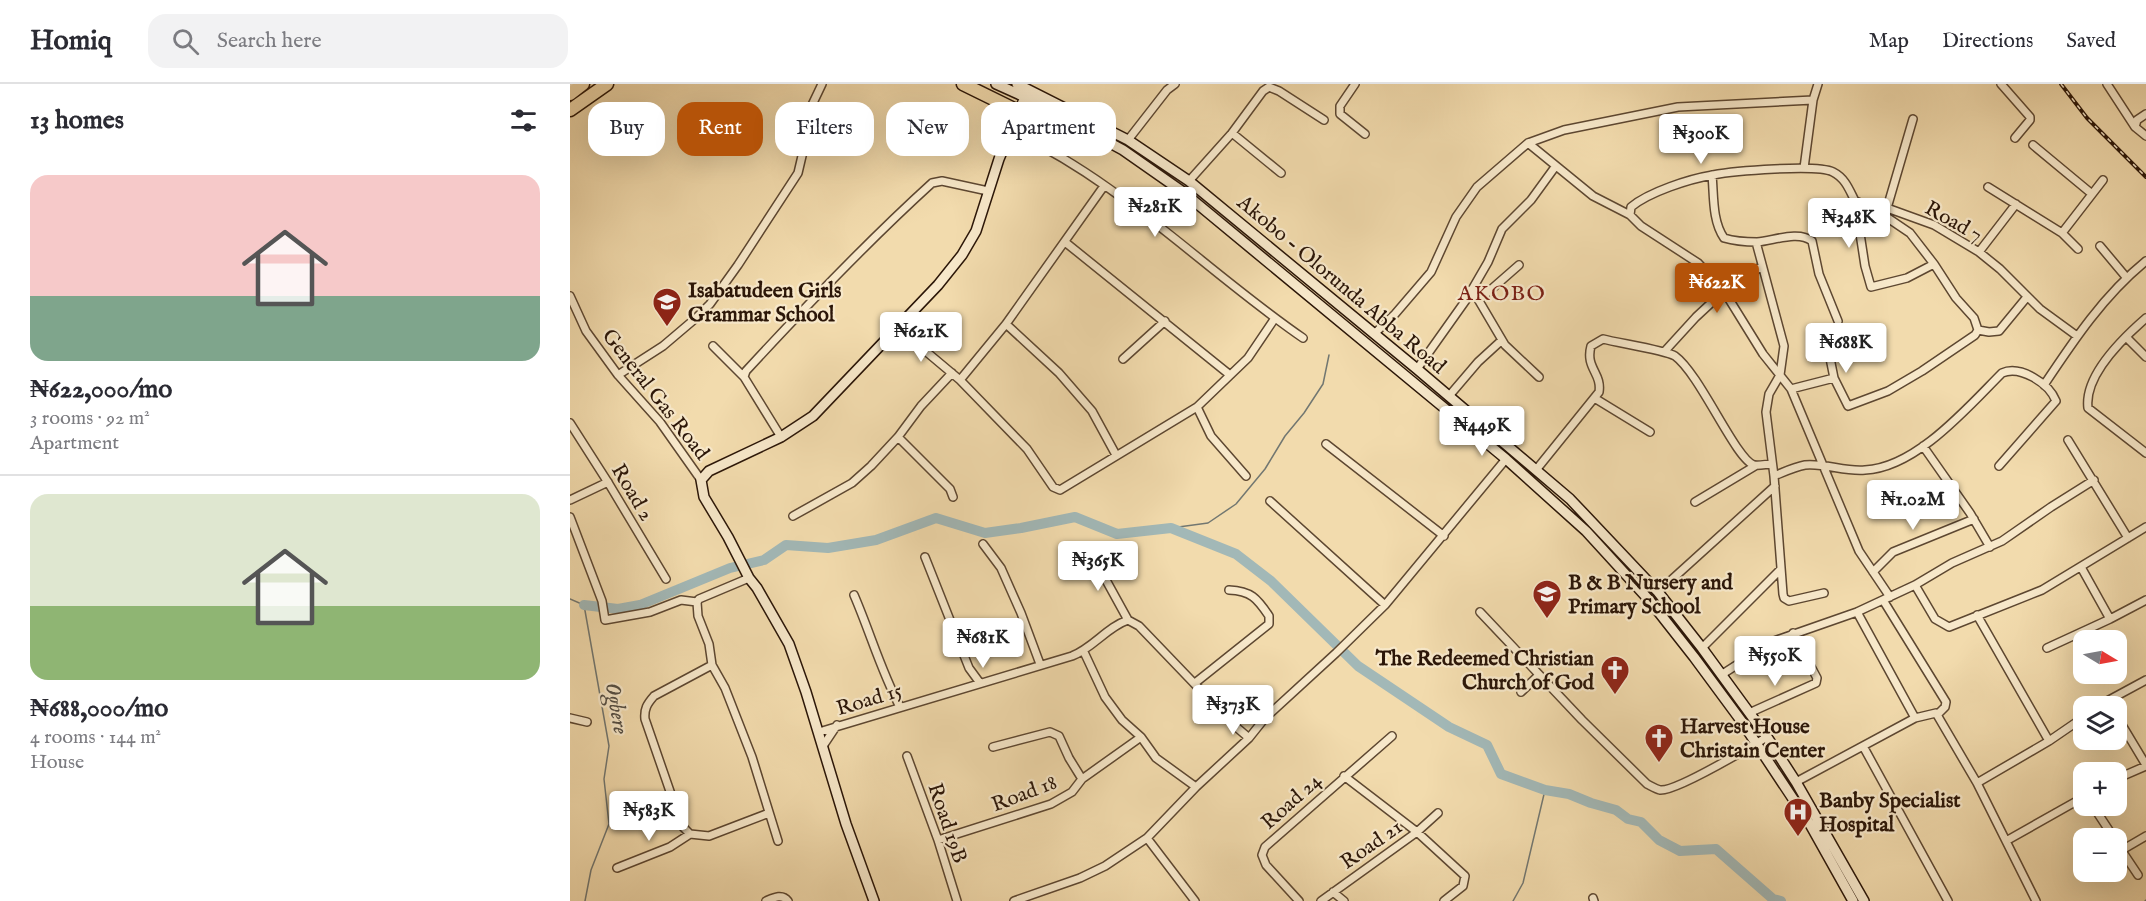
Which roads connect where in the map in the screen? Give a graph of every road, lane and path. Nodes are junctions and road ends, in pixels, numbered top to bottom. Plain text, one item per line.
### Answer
1 (583, 84) edge
2 (607, 84) edge
3 (822, 84) edge
4 (963, 84) edge
5 (996, 84) edge
6 (1017, 84) edge
7 (1175, 84) edge
8 (1355, 84) edge
9 (1818, 84) edge
10 (2001, 84) edge
11 (2107, 84) edge
12 (570, 94) edge
13 (1025, 97) junction
14 (1813, 100) junction
15 (1000, 102) edge
16 (1022, 102) edge
17 (570, 110) edge
18 (2146, 114) edge
19 (1324, 120) dead end
20 (1913, 120) dead end
21 (2135, 127) junction
22 (1232, 133) junction
23 (1365, 134) dead end
24 (2146, 136) edge
25 (2015, 138) dead end
26 (1128, 140) junction
27 (1528, 143) junction
28 (2033, 146) dead end
29 (1001, 156) edge
30 (1062, 156) edge
31 (1555, 167) junction
32 (1804, 168) junction
33 (1177, 173) junction
34 (1281, 173) dead end
35 (1712, 175) junction
36 (2103, 180) dead end
37 (1190, 181) junction
38 (1170, 182) junction
39 (1104, 186) junction
40 (1988, 187) dead end
41 (988, 191) junction
42 (2092, 194) junction
43 (1855, 201) junction
44 (2016, 204) junction
45 (1887, 207) junction
46 (1873, 208) junction
47 (1630, 215) junction
48 (2062, 233) junction
49 (1065, 242) junction
50 (1756, 242) junction
51 (2100, 246) dead end
52 (2078, 249) dead end
53 (1979, 252) junction
54 (2146, 261) edge
55 (1934, 264) junction
56 (1519, 265) dead end
57 (1762, 266) junction
58 (2126, 277) junction
59 (1472, 289) junction
60 (1724, 291) junction
61 (570, 296) edge
62 (2027, 297) junction
63 (1479, 300) junction
64 (1275, 318) junction
65 (2146, 318) edge
66 (1165, 321) junction
67 (1838, 321) dead end
68 (1006, 324) junction
69 (898, 328) junction
70 (1978, 330) junction
71 (1374, 334) junction
72 (2077, 336) junction
73 (1303, 338) dead end
74 (2126, 338) junction
75 (1502, 340) junction
76 (714, 346) dead end
77 (1828, 348) dead end
78 (1664, 352) junction
79 (2146, 357) edge
80 (1123, 359) dead end
81 (1417, 369) junction
82 (952, 373) junction
83 (618, 375) junction
84 (1230, 375) junction
85 (1780, 375) junction
86 (744, 376) junction
87 (1539, 376) dead end
88 (1428, 378) junction
89 (1834, 378) junction
90 (960, 380) junction
91 (2044, 385) junction
92 (1420, 388) junction
93 (1791, 388) junction
94 (1449, 396) junction
95 (1596, 399) junction
96 (1197, 407) junction
97 (570, 423) edge
98 (1650, 432) dead end
99 (781, 437) junction
100 (898, 437) junction
101 (2068, 440) dead end
102 (1326, 444) dead end
103 (1923, 446) junction
104 (2146, 453) edge
105 (1116, 455) junction
106 (1506, 459) junction
107 (1772, 464) junction
108 (1755, 465) junction
109 (1822, 466) junction
110 (1999, 466) dead end
111 (1536, 470) junction
112 (1246, 476) dead end
113 (1774, 476) junction
114 (701, 480) junction
115 (2094, 480) junction
116 (608, 482) junction
117 (1775, 486) junction
118 (953, 497) dead end
119 (570, 500) edge
120 (1270, 501) dead end
121 (1695, 502) dead end
122 (793, 516) dead end
123 (570, 517) edge
124 (1974, 519) junction
125 (2146, 527) edge
126 (1444, 536) junction
127 (2128, 538) junction
128 (983, 544) dead end
129 (1990, 547) junction
130 (1090, 551) dead end
131 (925, 557) dead end
132 (2081, 567) junction
133 (1780, 570) junction
134 (1873, 572) junction
135 (748, 575) junction
136 (666, 579) dead end
137 (1915, 585) junction
138 (1229, 590) dead end
139 (1658, 592) junction
140 (1824, 593) dead end
141 (854, 595) dead end
142 (1886, 598) junction
143 (2146, 600) edge
144 (698, 602) junction
145 (1385, 605) junction
146 (1672, 610) junction
147 (1480, 612) dead end
148 (1857, 612) junction
149 (1977, 615) junction
150 (1663, 618) junction
151 (2110, 619) junction
152 (1128, 620) junction
153 (1793, 633) junction
154 (1702, 648) junction
155 (2047, 648) dead end
156 (1084, 652) junction
157 (1040, 664) junction
158 (712, 665) junction
159 (1539, 675) junction
160 (1721, 675) junction
161 (2146, 680) edge
162 (980, 683) junction
163 (1195, 683) junction
164 (1521, 692) dead end
165 (2120, 696) edge
166 (900, 707) junction
167 (1749, 713) junction
168 (1938, 714) junction
169 (570, 718) edge
170 (1915, 718) junction
171 (587, 722) dead end
172 (837, 725) junction
173 (2073, 725) edge
174 (819, 732) junction
175 (2127, 733) edge
176 (1392, 736) dead end
177 (1141, 737) junction
178 (1767, 737) junction
179 (1249, 738) junction
180 (2049, 741) junction
181 (1756, 744) junction
182 (823, 746) junction
183 (1863, 746) junction
184 (993, 747) dead end
185 (907, 756) dead end
186 (2146, 765) edge
187 (2127, 774) edge
188 (1344, 776) junction
189 (1082, 779) junction
190 (1796, 782) junction
191 (1977, 783) junction
192 (1196, 787) junction
193 (2073, 803) edge
194 (769, 813) junction
195 (1438, 813) dead end
196 (1417, 832) junction
197 (690, 834) junction
198 (2146, 836) edge
199 (1147, 838) junction
200 (938, 840) junction
201 (778, 841) dead end
202 (2006, 842) junction
203 (2127, 847) edge
204 (2127, 858) edge
205 (617, 868) dead end
206 (2138, 875) dead end
207 (1333, 892) junction
208 (766, 901) edge
209 (788, 901) edge
210 (874, 901) edge
211 (957, 901) edge
212 (1014, 901) edge
213 (1195, 901) edge
214 (1299, 901) edge
215 (1321, 901) edge
216 (1344, 901) edge
217 (1444, 901) edge
218 (1853, 901) edge
219 (1864, 901) edge
220 (1948, 901) edge
221 (2036, 901) edge

1 - 12 highway
2 - 17 highway
3 - 83 street
4 - 15 highway
5 - 13 main road, Akobo - Olorunda Abba Road
6 - 26 main road, Akobo - Olorunda Abba Road
7 - 26 street
8 - 23 street
9 - 14 street
10 - 25 street
11 - 21 street
13 - 16 main road
13 - 38 main road, Akobo - Olorunda Abba Road
14 - 27 street
14 - 32 street
18 - 21 street
19 - 22 street
20 - 45 street
21 - 24 street
22 - 34 street
22 - 37 street
26 - 33 main road, Akobo - Olorunda Abba Road
27 - 31 street
27 - 71 street
28 - 42 street
29 - 41 main road
30 - 39 street
31 - 47 street
31 - 59 street
32 - 35 street
32 - 43 street
33 - 37 main road, Akobo - Olorunda Abba Road
33 - 38 main road
35 - 47 street
35 - 50 street
36 - 42 street
37 - 71 main road, Akobo - Olorunda Abba Road
38 - 92 main road, Akobo - Olorunda Abba Road
39 - 49 street
39 - 64 street
40 - 44 street
41 - 69 main road
41 - 86 street
42 - 48 street
43 - 46 street, Road 7
43 - 55 street
44 - 48 street
44 - 53 street
45 - 46 street, Road 7
45 - 53 street, Road 7
46 - 55 street
47 - 60 street
48 - 52 street
49 - 66 street
49 - 68 street
50 - 57 street
50 - 67 street
51 - 58 street
53 - 62 street, Road 7
54 - 58 street
55 - 70 street
56 - 63 street
57 - 60 street
57 - 85 street
58 - 72 street
59 - 63 street
59 - 81 street
60 - 78 street
60 - 85 street
61 - 83 street, General Gas Road
62 - 70 street
62 - 72 street, Road 7
63 - 75 street
64 - 73 street
64 - 84 street
65 - 74 street
66 - 80 street
66 - 84 street
68 - 90 street
68 - 105 street
69 - 82 street
69 - 99 main road
70 - 89 street
71 - 81 main road, Akobo - Olorunda Abba Road
72 - 91 street
74 - 79 street
74 - 104 street
75 - 87 street
75 - 94 street
76 - 86 street
77 - 89 street
78 - 95 street
78 - 108 street
81 - 88 main road, Akobo - Olorunda Abba Road
82 - 90 street
82 - 100 street
83 - 114 street, General Gas Road
84 - 96 street
85 - 93 street
85 - 107 street
86 - 99 street
88 - 92 main road
88 - 94 main road, Akobo - Olorunda Abba Road
89 - 93 street
90 - 105 street
91 - 103 street
91 - 110 street
92 - 106 main road, Akobo - Olorunda Abba Road
93 - 109 street
94 - 111 main road, Akobo - Olorunda Abba Road
95 - 98 street
95 - 111 street
96 - 105 street
96 - 112 street
97 - 116 street, Road 2
99 - 114 main road
100 - 118 street
100 - 122 street
101 - 115 street
102 - 126 street
103 - 109 street
103 - 124 street
106 - 126 street
106 - 150 main road, Akobo - Olorunda Abba Road
107 - 108 street
107 - 113 street
108 - 121 street
109 - 113 street
109 - 134 street
111 - 139 main road, Akobo - Olorunda Abba Road
113 - 117 street
114 - 135 main road
115 - 127 street
115 - 129 street
116 - 119 street
116 - 136 street, Road 2
117 - 133 street
117 - 139 street
120 - 145 street
123 - 144 street
124 - 129 street
124 - 134 street
125 - 127 street
126 - 145 street
127 - 132 street
128 - 157 street
129 - 137 street
130 - 152 street
131 - 162 street
132 - 149 street
132 - 151 street
133 - 140 street
133 - 154 street
134 - 142 street
135 - 144 street
135 - 174 main road
137 - 142 street
137 - 149 street
138 - 163 street
139 - 146 main road, Akobo - Olorunda Abba Road
141 - 166 street
142 - 148 street
142 - 168 street
143 - 151 street
144 - 158 street
145 - 179 street
146 - 150 main road
146 - 154 main road, Akobo - Olorunda Abba Road
147 - 159 street
148 - 153 street
148 - 170 street
149 - 180 street
150 - 181 main road, Akobo - Olorunda Abba Road
151 - 155 street
152 - 156 street, Road 15
152 - 163 street
153 - 160 street
153 - 167 street
154 - 160 main road, Akobo - Olorunda Abba Road
156 - 157 street, Road 15
156 - 177 street
157 - 162 street, Road 15
158 - 194 street
158 - 197 street
159 - 164 street
159 - 181 street
160 - 167 main road, Akobo - Olorunda Abba Road
161 - 165 street
162 - 166 street, Road 15
163 - 179 street
166 - 172 street, Road 15
167 - 178 main road, Akobo - Olorunda Abba Road
168 - 170 street
168 - 191 street
169 - 171 street
170 - 183 street
172 - 174 street, Road 15
172 - 182 street
173 - 180 street
174 - 182 main road
175 - 186 street
176 - 188 street, Road 24
177 - 189 street, Road 18
177 - 192 street
178 - 181 street
178 - 190 main road, Akobo - Olorunda Abba Road
179 - 192 street
180 - 191 street
181 - 218 main road, Akobo - Olorunda Abba Road
182 - 210 main road
183 - 190 street
183 - 220 street
184 - 189 street
185 - 200 street, Road 19B
186 - 187 street
188 - 196 street
188 - 214 street, Road 24
189 - 200 street, Road 18
190 - 219 main road, Akobo - Olorunda Abba Road
191 - 202 street
192 - 199 street
193 - 202 street
194 - 197 street
194 - 201 street
195 - 196 street, Road 21
196 - 207 street, Road 21
196 - 217 street
197 - 205 street
198 - 203 street
199 - 212 street
199 - 213 street
200 - 211 street, Road 19B
202 - 221 street
204 - 206 street
207 - 215 street, Road 21
207 - 216 street
208 - 209 street

